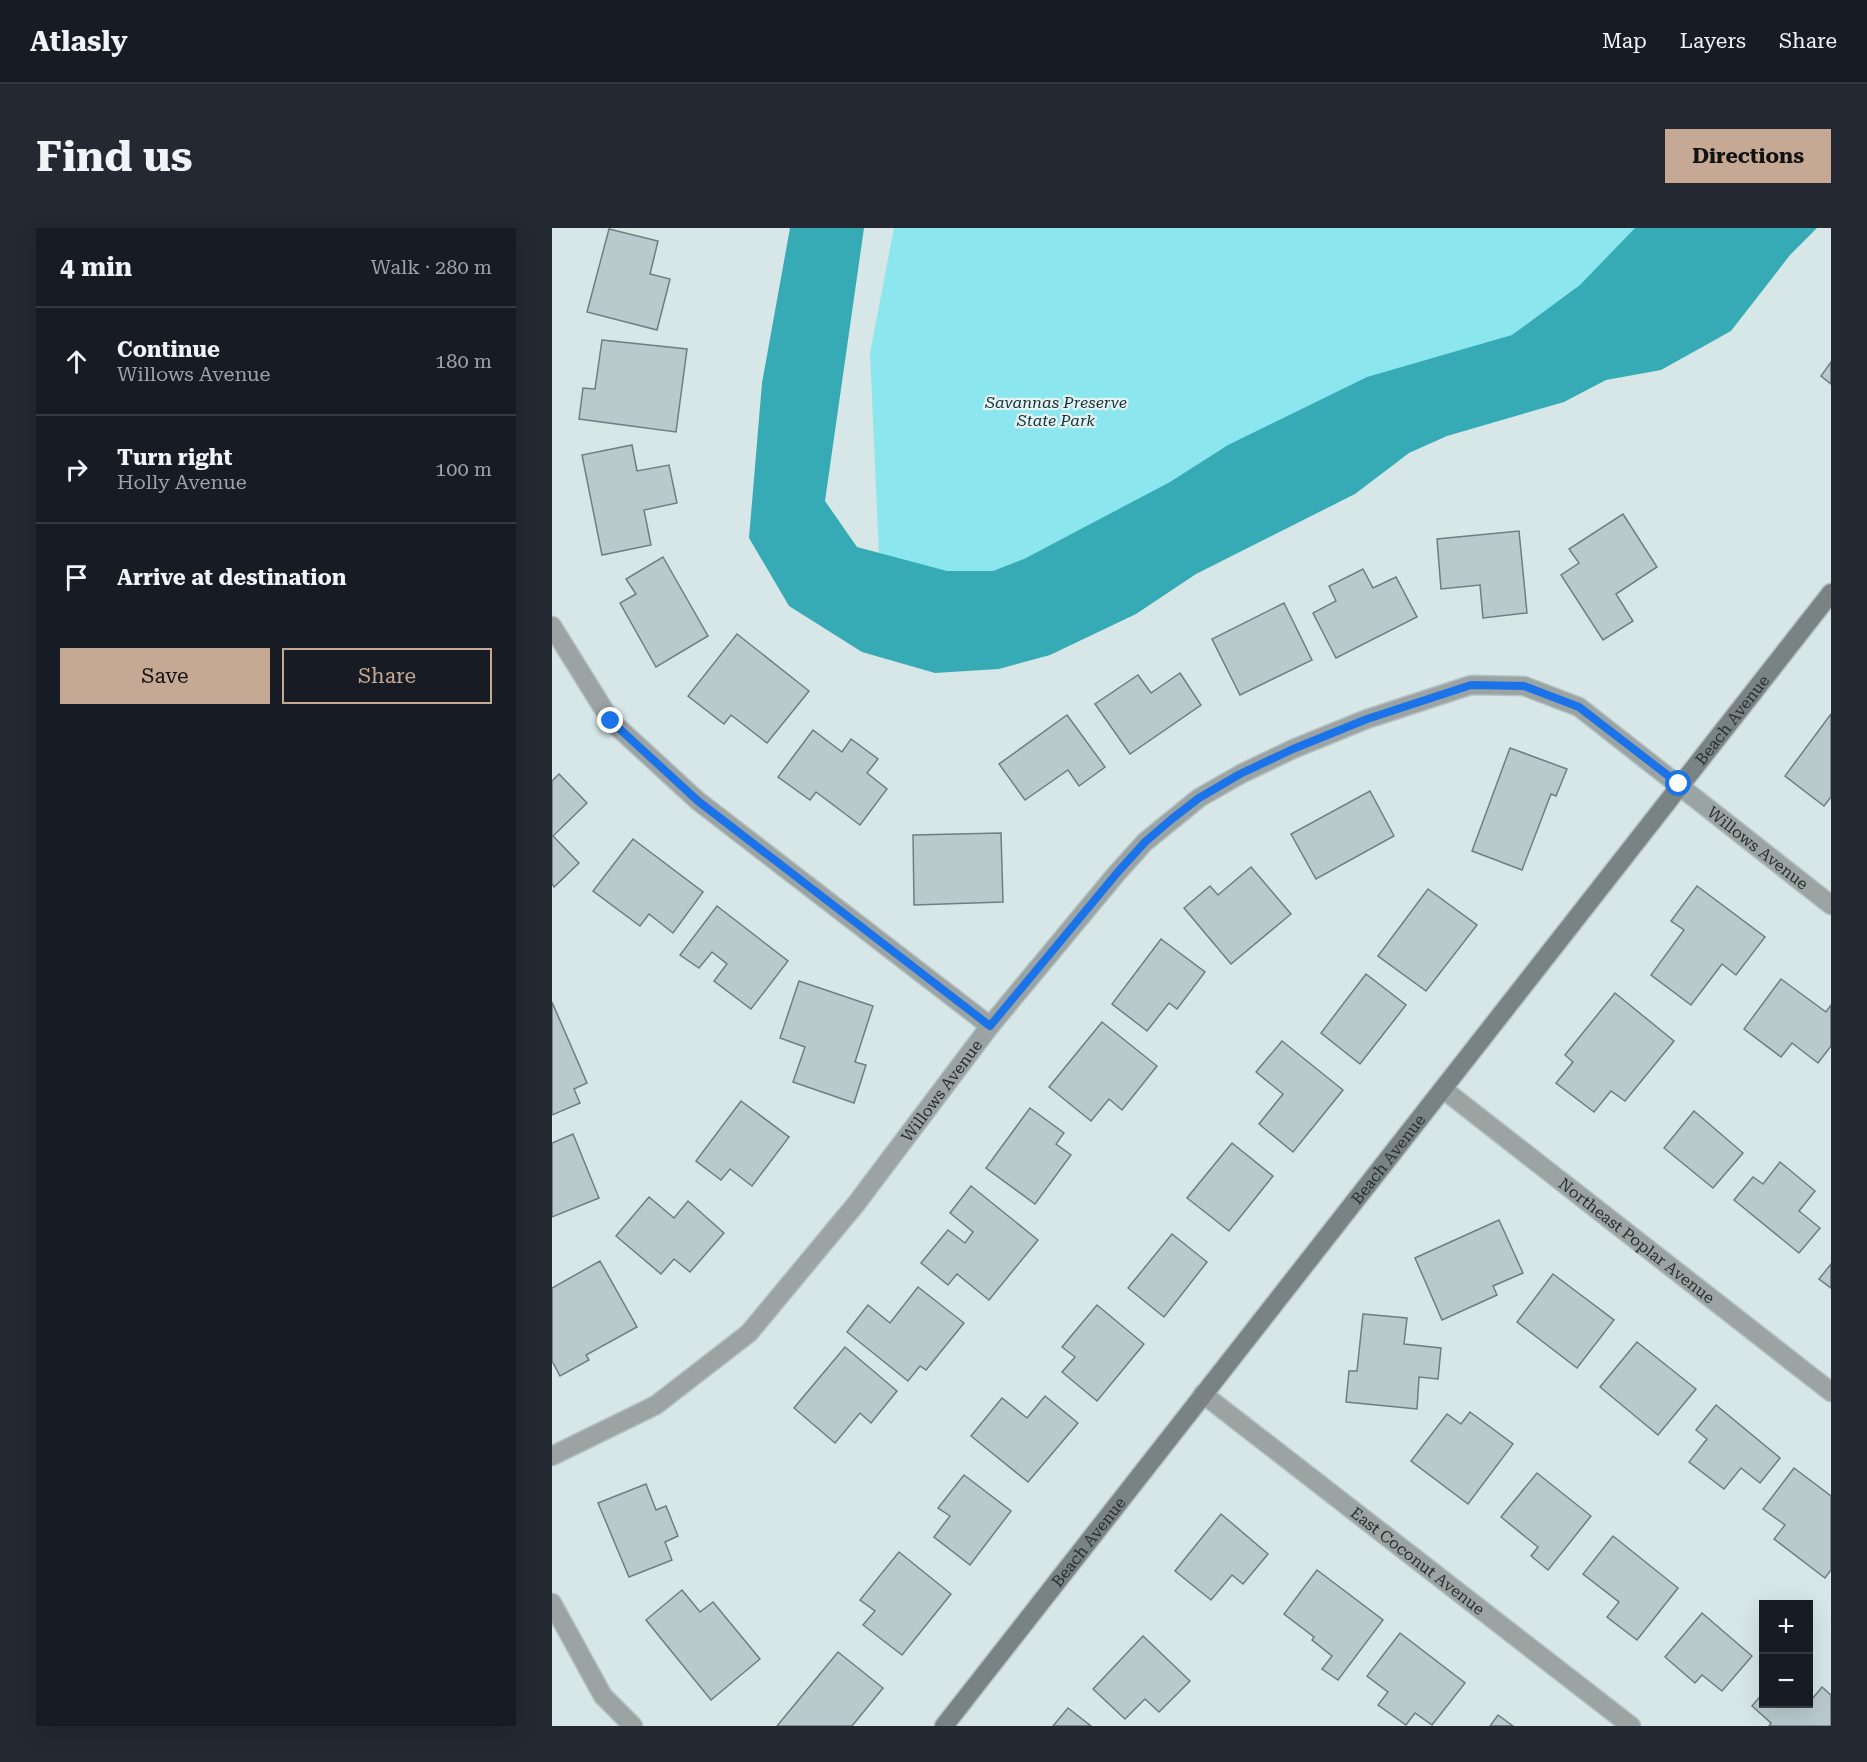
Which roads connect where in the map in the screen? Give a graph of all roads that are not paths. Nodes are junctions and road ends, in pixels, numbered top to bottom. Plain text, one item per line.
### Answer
1 (1831, 593) edge
2 (552, 626) edge
3 (1679, 784) junction
4 (1831, 905) edge
5 (990, 1026) junction
6 (1443, 1089) junction
7 (1831, 1392) edge
8 (1203, 1395) junction
9 (552, 1456) edge
10 (552, 1603) edge
11 (633, 1726) edge
12 (944, 1726) edge
13 (1631, 1726) edge

1 - 3 street, Beach Avenue
2 - 5 street
3 - 4 street, Willows Avenue
3 - 5 street, Willows Avenue
3 - 6 street, Beach Avenue
5 - 9 street, Willows Avenue
6 - 7 street, Northeast Poplar Avenue
6 - 8 street, Beach Avenue
8 - 12 street, Beach Avenue
8 - 13 street, East Coconut Avenue
10 - 11 street

